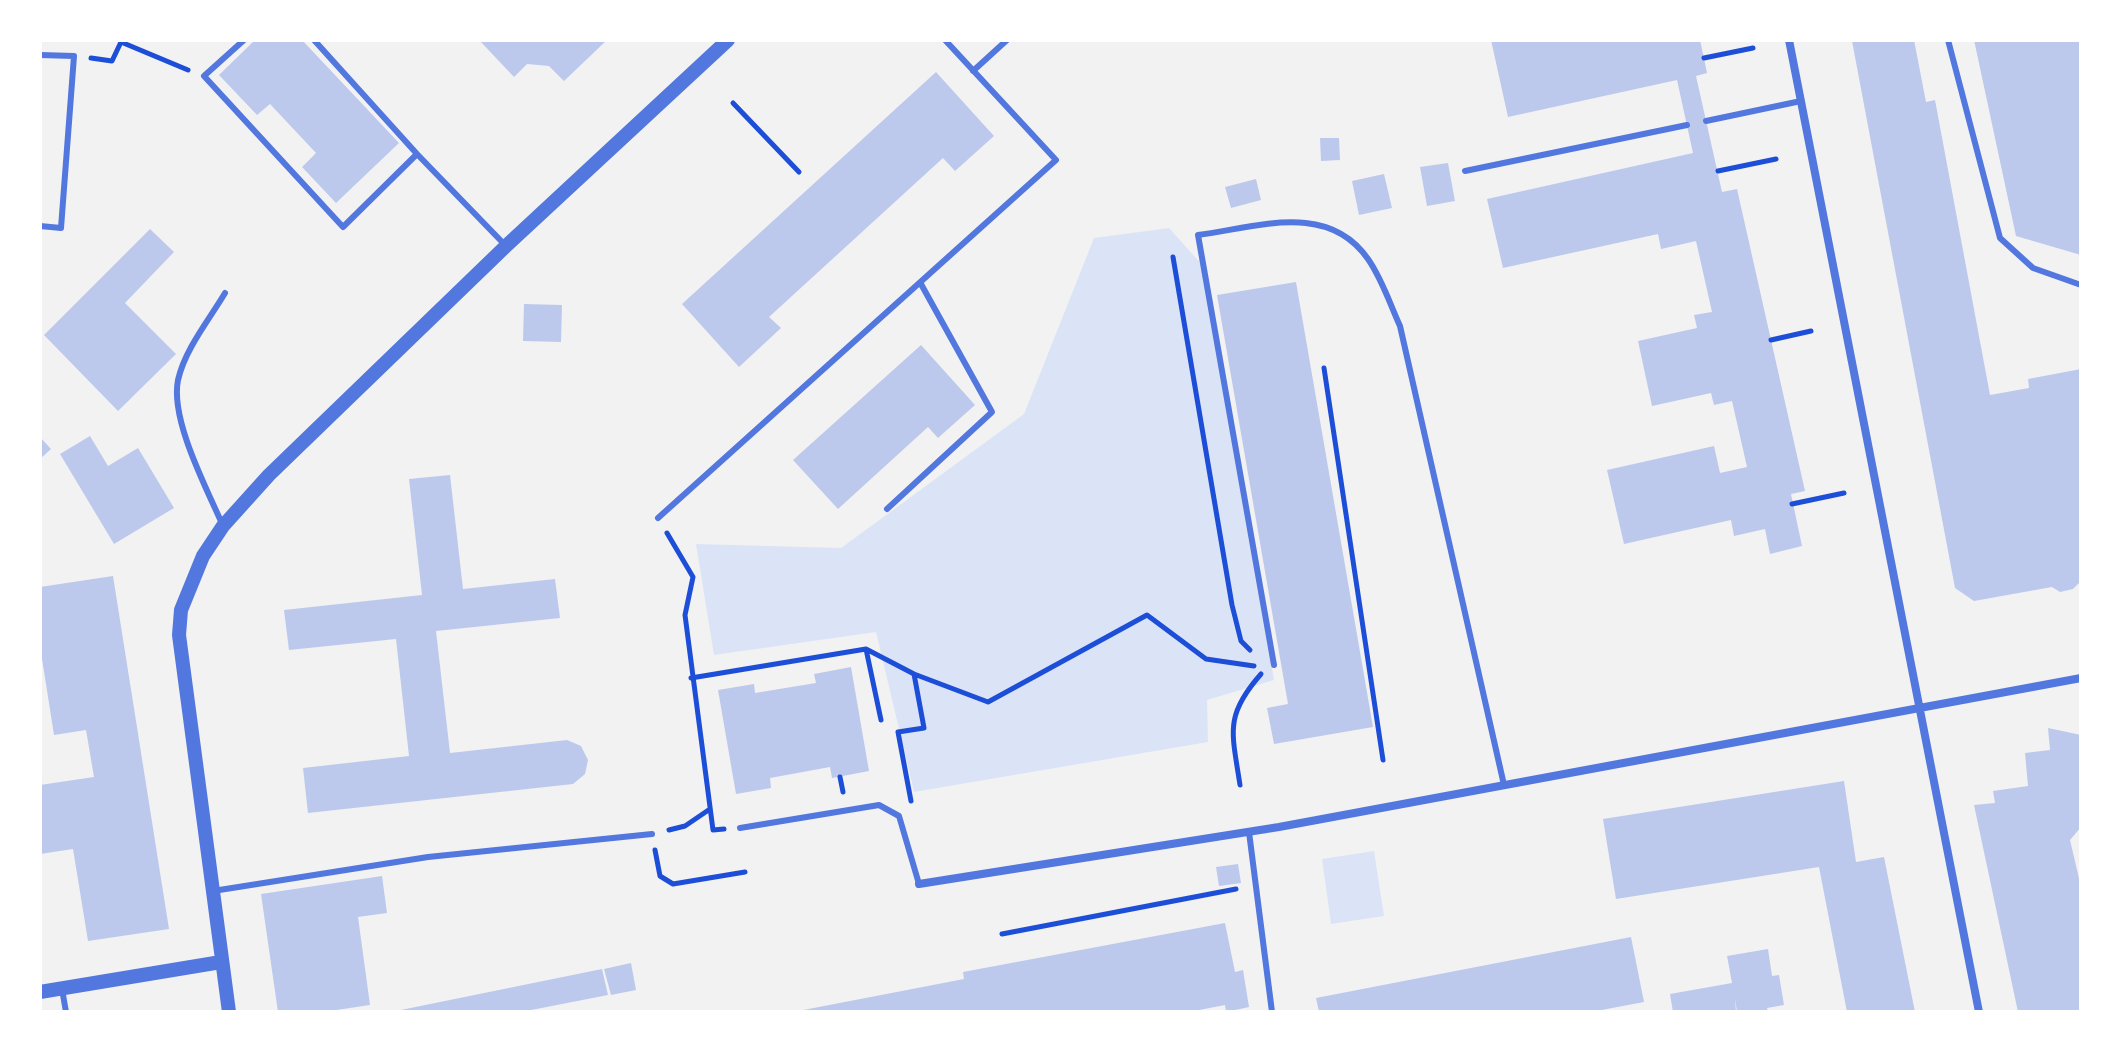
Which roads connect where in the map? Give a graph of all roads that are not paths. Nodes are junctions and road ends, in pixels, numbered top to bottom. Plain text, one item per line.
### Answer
1 (244, 40) edge
2 (314, 40) edge
3 (728, 40) edge
4 (945, 40) edge
5 (1007, 40) edge
6 (1789, 40) edge
7 (1948, 40) edge
8 (40, 55) edge
9 (973, 71) junction
10 (1801, 101) junction
11 (1706, 121) dead end
12 (1687, 125) dead end
13 (417, 154) junction
14 (1465, 171) dead end
15 (40, 226) edge
16 (506, 246) junction
17 (921, 284) junction
18 (2081, 285) edge
19 (225, 293) dead end
20 (887, 509) dead end
21 (658, 518) road end
22 (223, 526) junction
23 (1270, 666) road end
24 (2081, 678) edge
25 (1919, 708) junction
26 (1504, 785) junction
27 (740, 828) dead end
28 (1249, 832) junction
29 (652, 834) road end
30 (919, 884) joint
31 (213, 891) junction
32 (221, 962) junction
33 (62, 989) junction
34 (40, 992) edge
35 (66, 1012) edge
36 (229, 1012) edge
37 (1272, 1012) edge
38 (1979, 1012) edge

1 - 13 lane
2 - 13 lane
3 - 16 street
4 - 9 lane
5 - 9 lane
6 - 10 street
7 - 18 lane
8 - 15 lane
9 - 17 lane
10 - 11 lane
10 - 25 street
12 - 14 lane
13 - 16 lane
16 - 22 street
17 - 20 lane
17 - 21 lane
19 - 22 lane
22 - 31 street
23 - 26 lane
24 - 25 street
25 - 26 street
25 - 38 street
26 - 28 street
27 - 30 lane
28 - 30 street
28 - 37 lane
29 - 31 lane
31 - 32 street
32 - 33 street
32 - 36 street
33 - 34 street
33 - 35 lane

